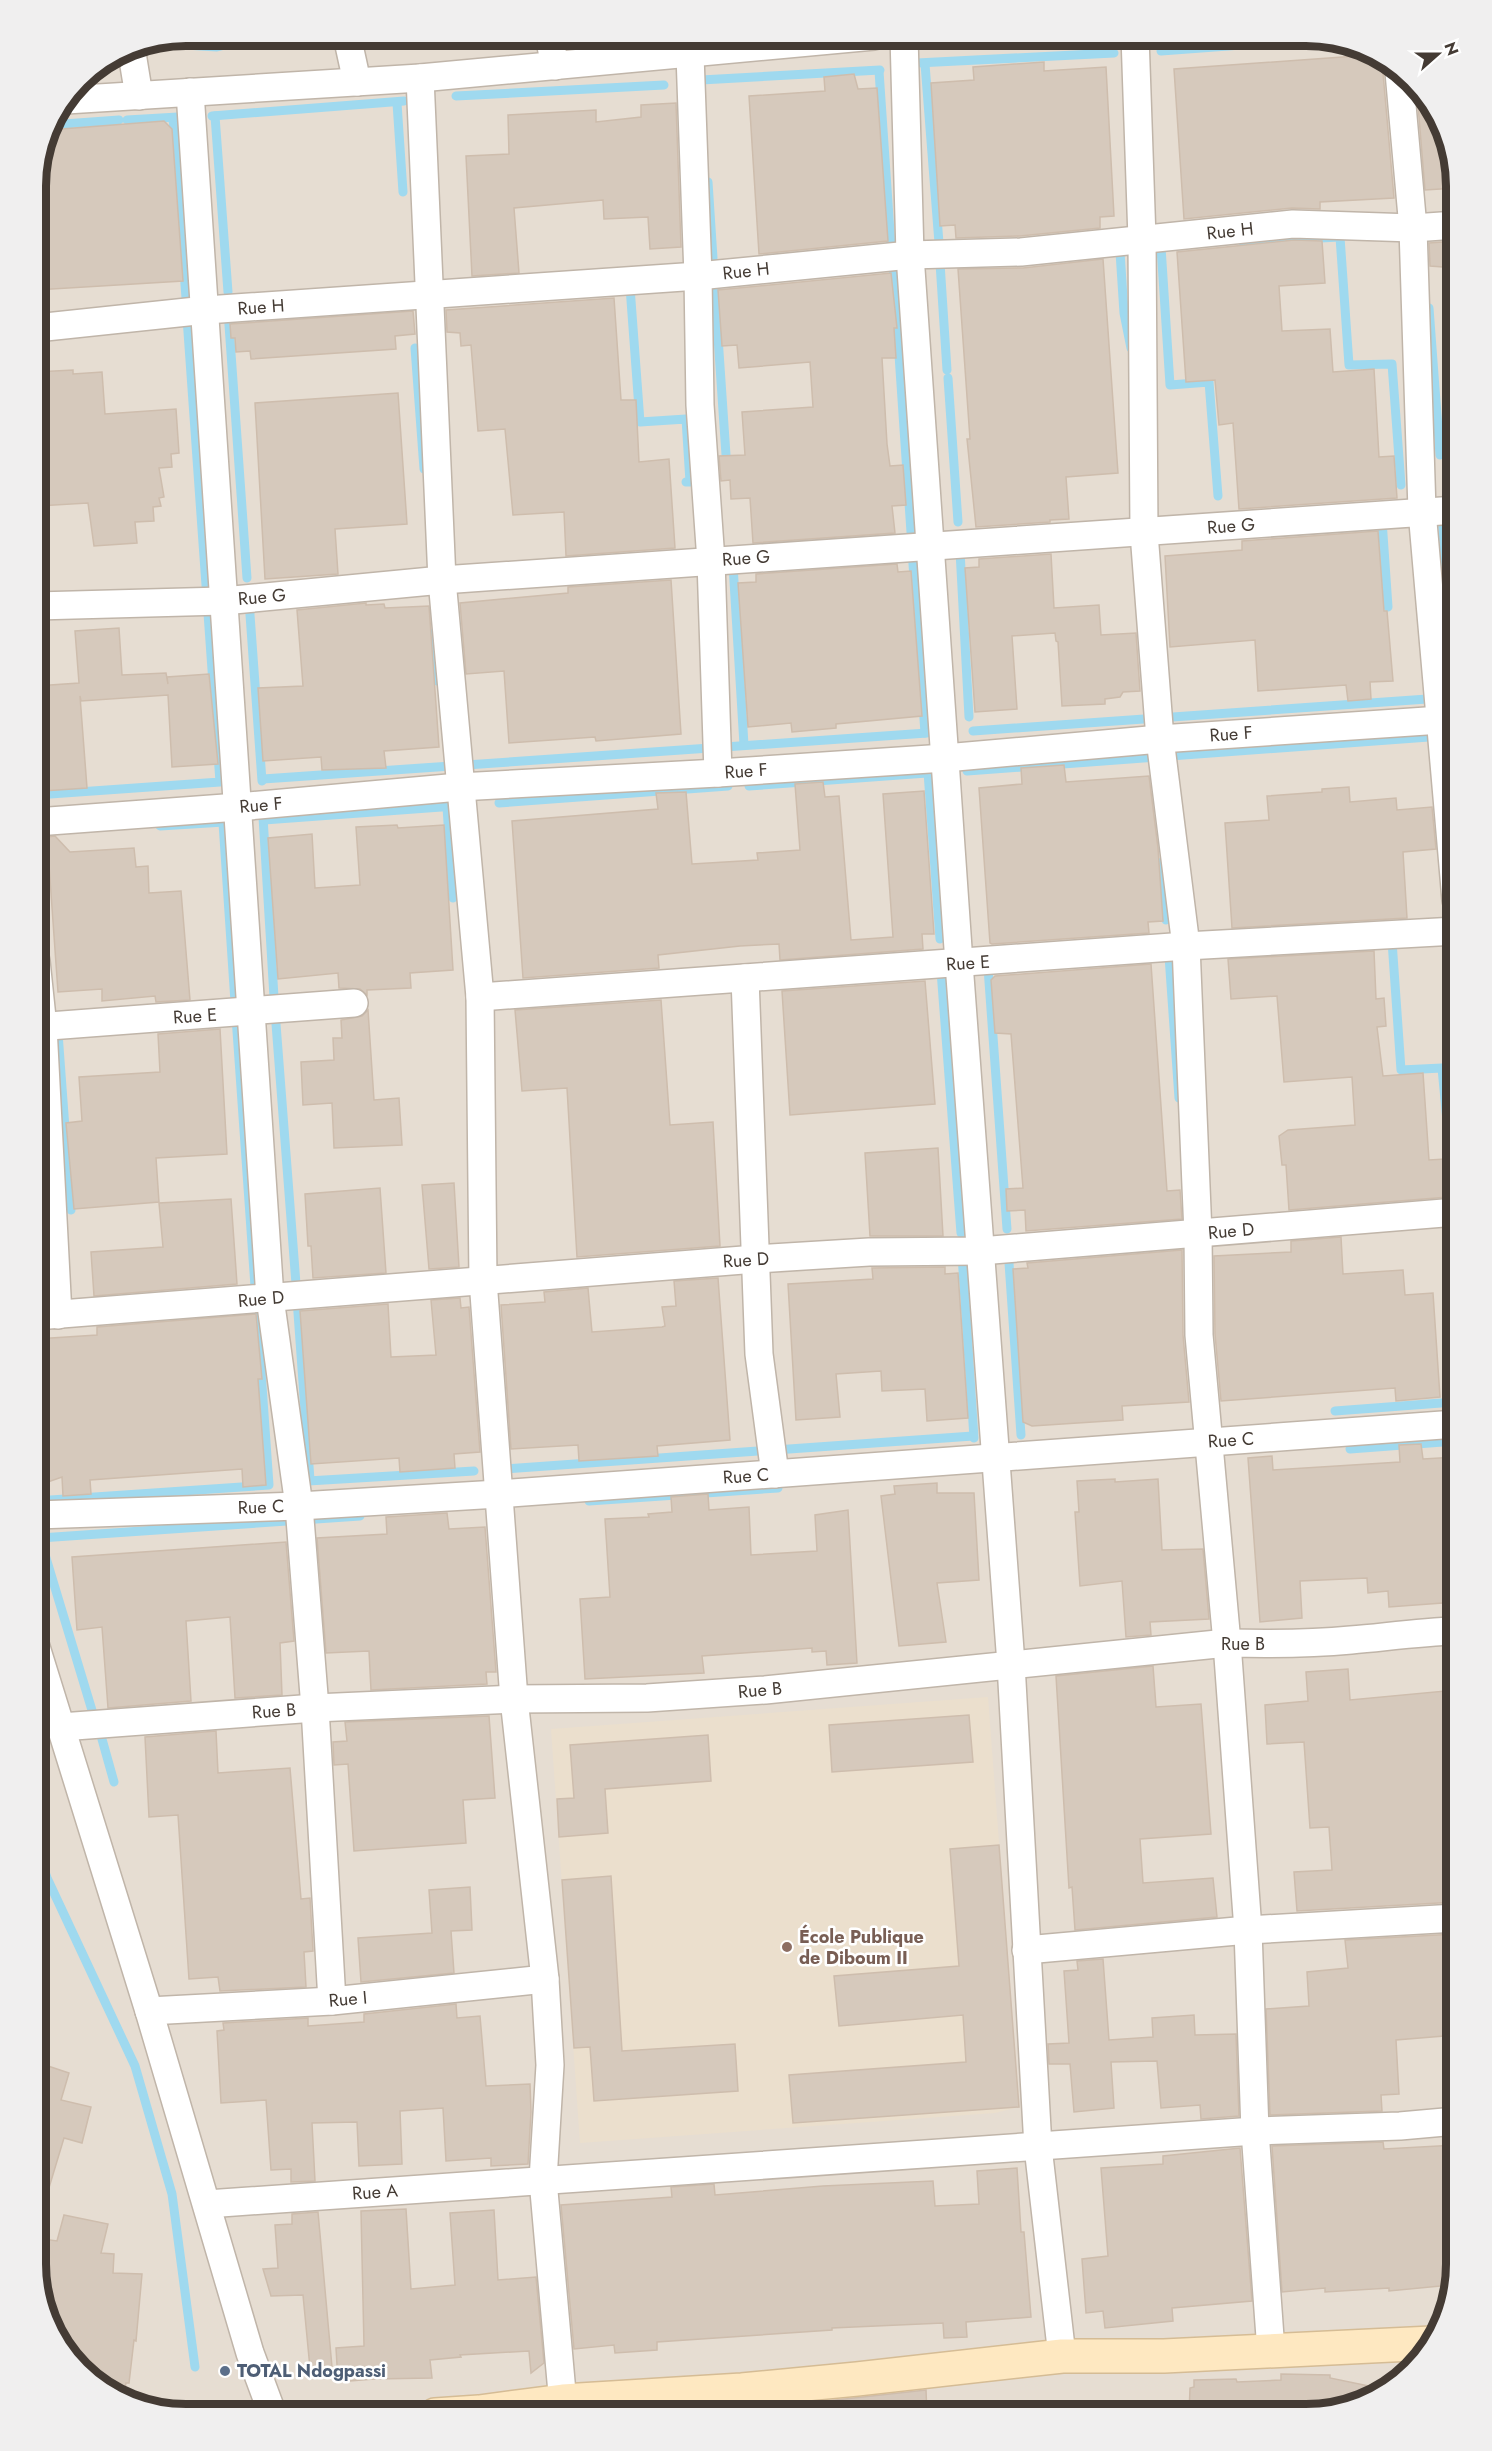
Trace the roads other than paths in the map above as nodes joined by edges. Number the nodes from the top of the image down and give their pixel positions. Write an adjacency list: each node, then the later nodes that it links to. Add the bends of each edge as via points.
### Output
1 (349, 47): 10 (street)
2 (551, 47): 8 (street)
3 (738, 47): 6 (street)
4 (904, 47): 18 (street)
5 (1135, 47): 17 (street)
6 (690, 55): 8 (street); 19 (street)
7 (133, 57): 13 (street)
8 (555, 66): 9 (street)
9 (420, 78): 10 (street); 20 (street)
10 (357, 82): 12 (street)
11 (1400, 83): 16 (street)
12 (190, 92): 13 (street); 21 (street)
13 (139, 96): 14 (street)
14 (77, 99)
15 (1446, 226): 16 (street, Rue H)
16 (1413, 228): 17 (street, Rue H, via 1293,224); 24 (street)
17 (1142, 239): 18 (street, Rue H, via 1021,252); 25 (street)
18 (910, 255): 19 (street, Rue H); 26 (street)
19 (698, 276): 20 (street, Rue H); 27 (street, via 700,405)
20 (428, 295): 21 (street, Rue H); 28 (street)
21 (206, 310): 22 (street, Rue H); 29 (street)
22 (47, 327)
23 (1446, 511): 24 (street, Rue G)
24 (1422, 512): 25 (street, Rue G); 31 (street)
25 (1144, 533): 26 (street, Rue G); 33 (street)
26 (931, 545): 27 (street, Rue G); 34 (street)
27 (711, 561): 28 (street, Rue G); 35 (street)
28 (442, 580): 29 (street, Rue G); 36 (street)
29 (223, 601): 30 (street, Rue G); 37 (street)
30 (47, 606)
31 (1446, 703)
32 (1446, 719): 33 (street, Rue F)
33 (1160, 739): 34 (street, Rue F); 40 (street)
34 (945, 758): 35 (street, Rue F); 41 (street)
35 (718, 773): 36 (street, Rue F)
36 (459, 787): 37 (street, Rue F); 43 (street)
37 (237, 807): 38 (street, Rue F); 45 (street)
38 (47, 821)
39 (1446, 932): 40 (street, Rue E)
40 (1186, 946): 41 (street, Rue E); 48 (street)
41 (959, 963): 42 (street, Rue E); 49 (street)
42 (745, 978): 43 (street, Rue E); 50 (street)
43 (480, 997): 51 (street)
44 (354, 1003): 45 (street, Rue E)
45 (250, 1012): 46 (street, Rue E); 53 (street)
46 (47, 1027)
47 (1446, 1213): 48 (street, Rue D)
48 (1198, 1234): 49 (street, Rue D); 56 (street, via 1199,1335)
49 (980, 1251): 50 (street, Rue D); 57 (street)
50 (756, 1259): 51 (street, Rue D); 58 (street, via 759,1354)
51 (483, 1280): 53 (street, Rue D); 59 (street)
52 (46, 1294): 54 (street)
53 (270, 1299): 54 (street, Rue D); 60 (street)
54 (47, 1316)
55 (1446, 1425): 56 (street, Rue C)
56 (1209, 1442): 57 (street, Rue C); 63 (street)
57 (996, 1457): 58 (street, Rue C); 64 (street)
58 (776, 1474): 59 (street, Rue C)
59 (498, 1494): 60 (street, Rue C); 66 (street)
60 (299, 1506): 61 (street, Rue C); 67 (street)
61 (46, 1515)
62 (1446, 1631): 63 (street, Rue B, via 1287,1644)
63 (1227, 1643): 64 (street, Rue B); 70 (street)
64 (1011, 1664): 66 (street, Rue B, via 765,1690 647,1698); 71 (street)
65 (46, 1680): 68 (street)
66 (514, 1699): 67 (street, Rue B); 72 (street)
67 (315, 1708): 68 (street, Rue B); 73 (street)
68 (61, 1727): 74 (street)
69 (1446, 1919): 70 (street)
70 (1248, 1930): 71 (street); 76 (street)
71 (1026, 1950): 77 (street)
72 (546, 1978): 73 (street, Rue I); 78 (street, via 550,2065)
73 (332, 2001): 74 (street, Rue I)
74 (149, 2011): 79 (street)
75 (1446, 2122): 76 (street, Rue A)
76 (1255, 2131): 77 (street, Rue A); 81 (street)
77 (1038, 2147): 78 (street, Rue A); 82 (street)
78 (543, 2180): 79 (street, Rue A); 84 (street)
79 (207, 2204): 83 (street, via 246,2342)
80 (1421, 2344): 81 (main road)
81 (1271, 2351): 82 (main road)
82 (1062, 2356): 85 (main road)
83 (269, 2404)
84 (563, 2404)
85 (603, 2404)

